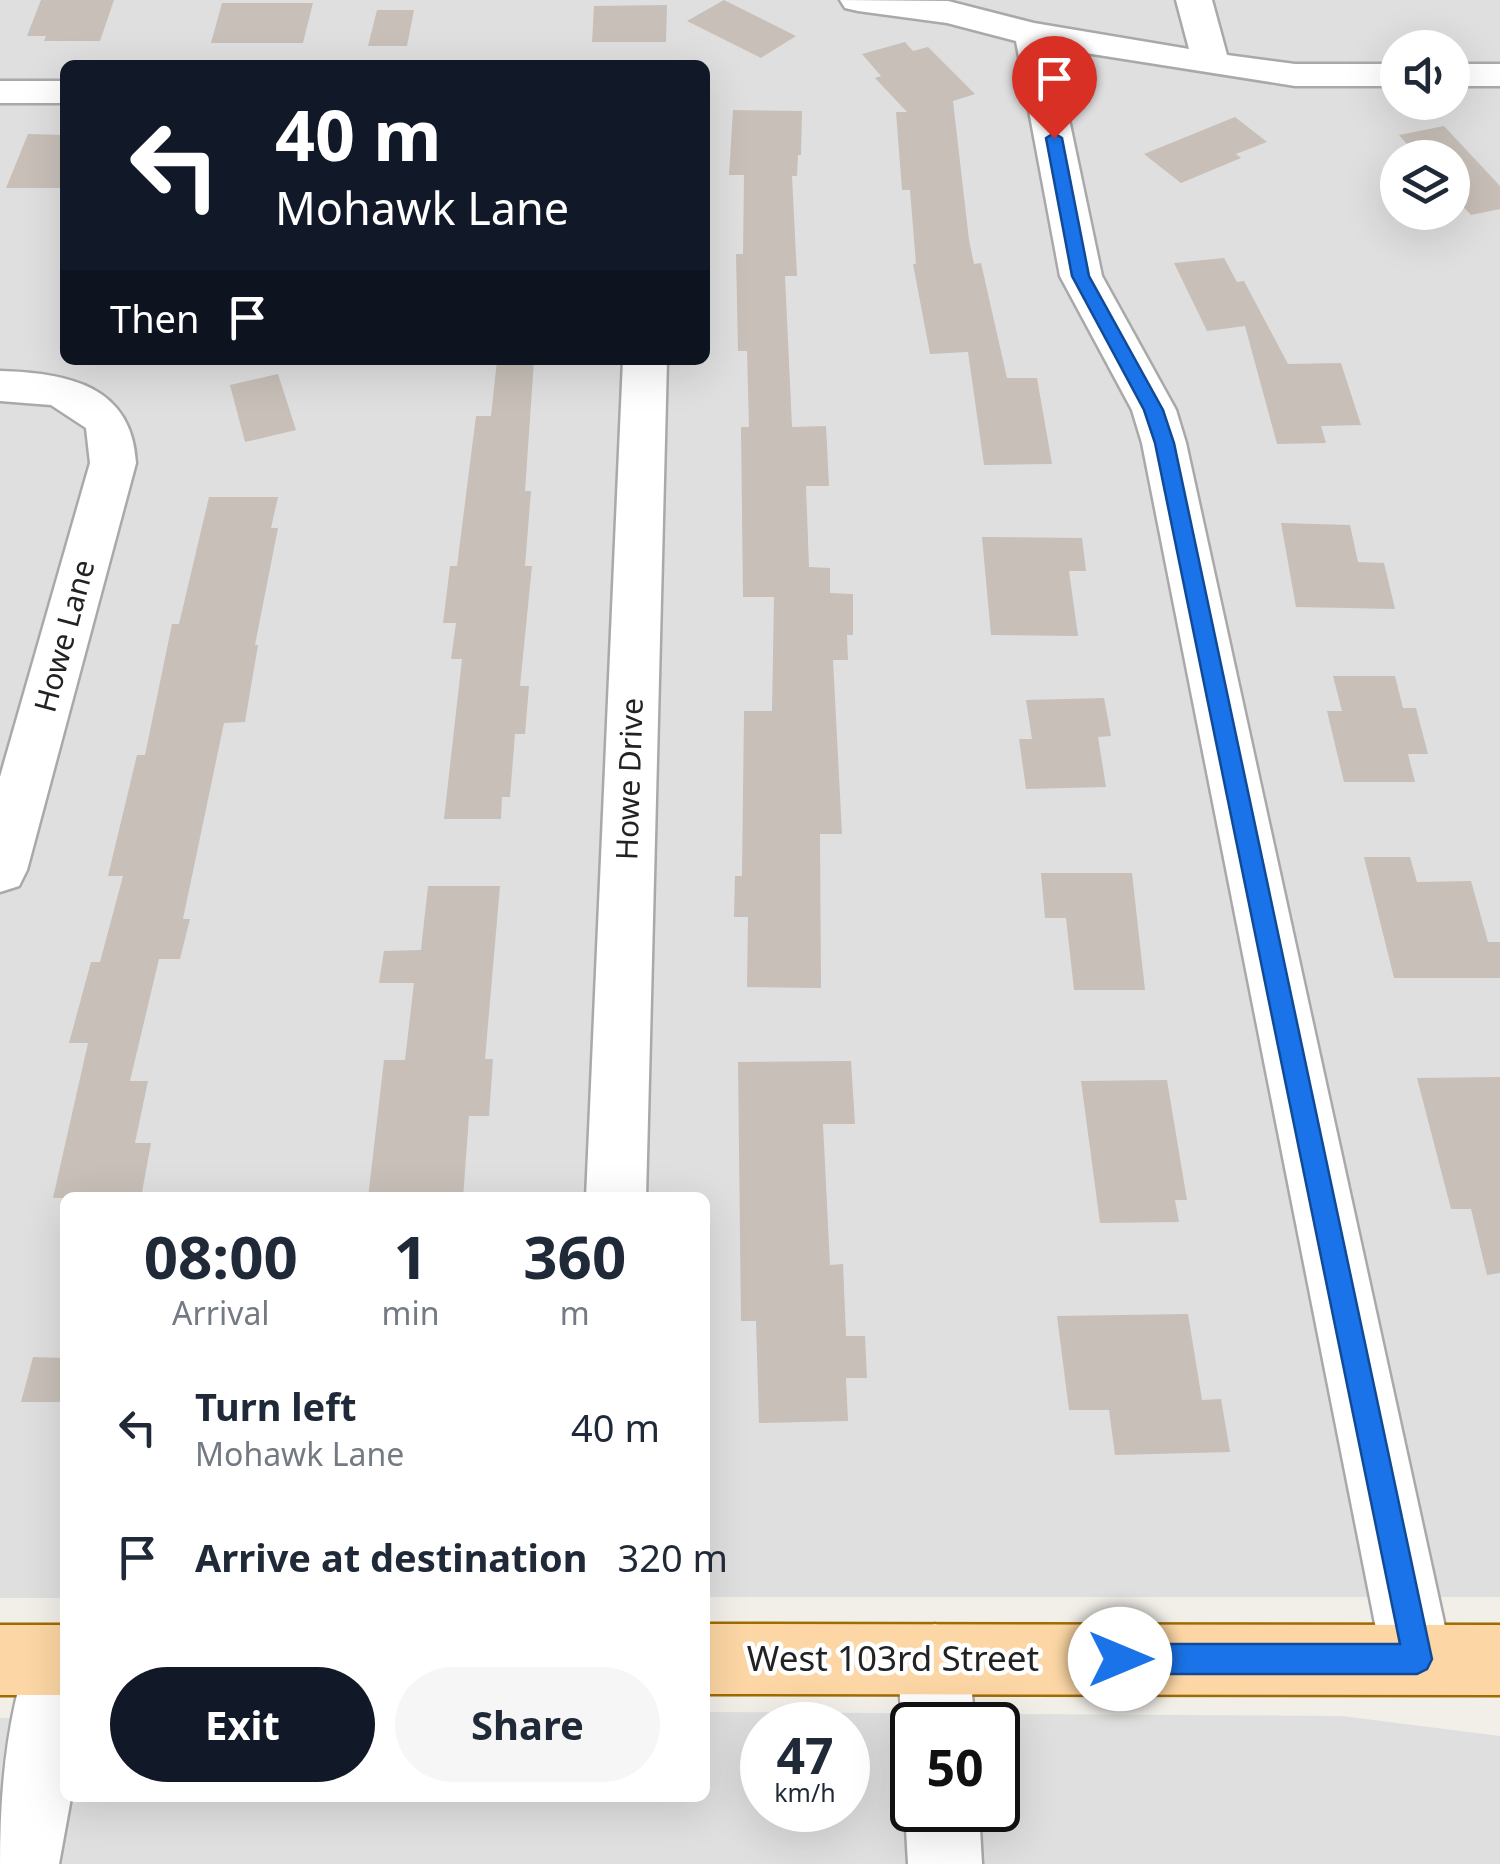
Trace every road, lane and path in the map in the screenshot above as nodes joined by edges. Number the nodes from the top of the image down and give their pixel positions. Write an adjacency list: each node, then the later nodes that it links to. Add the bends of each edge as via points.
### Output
1 (858, 0): 3 (street, via 948,12)
2 (1194, 0): 4 (street)
3 (1034, 34): 4 (street); 14 (street, via 1081,276 1146,395 1164,443)
4 (1212, 64): 5 (street, via 1295,76)
5 (1380, 75)
6 (1470, 75): 7 (street)
7 (1500, 75)
8 (0, 92): 9 (street)
9 (60, 92)
10 (645, 365): 13 (street, Howe Drive)
11 (0, 386): 12 (street, Howe Lane, via 67,394 91,407 111,432 113,463)
12 (0, 870)
13 (616, 1192)
14 (1417, 1659): 17 (main road, West 103rd Street); 18 (main road, West 103rd Street)
15 (42, 1660): 20 (street)
16 (710, 1660): 18 (main road, West 103rd Street)
17 (1500, 1660)
18 (936, 1692)
19 (943, 1832): 21 (street)
20 (22, 1864)
21 (945, 1864)

